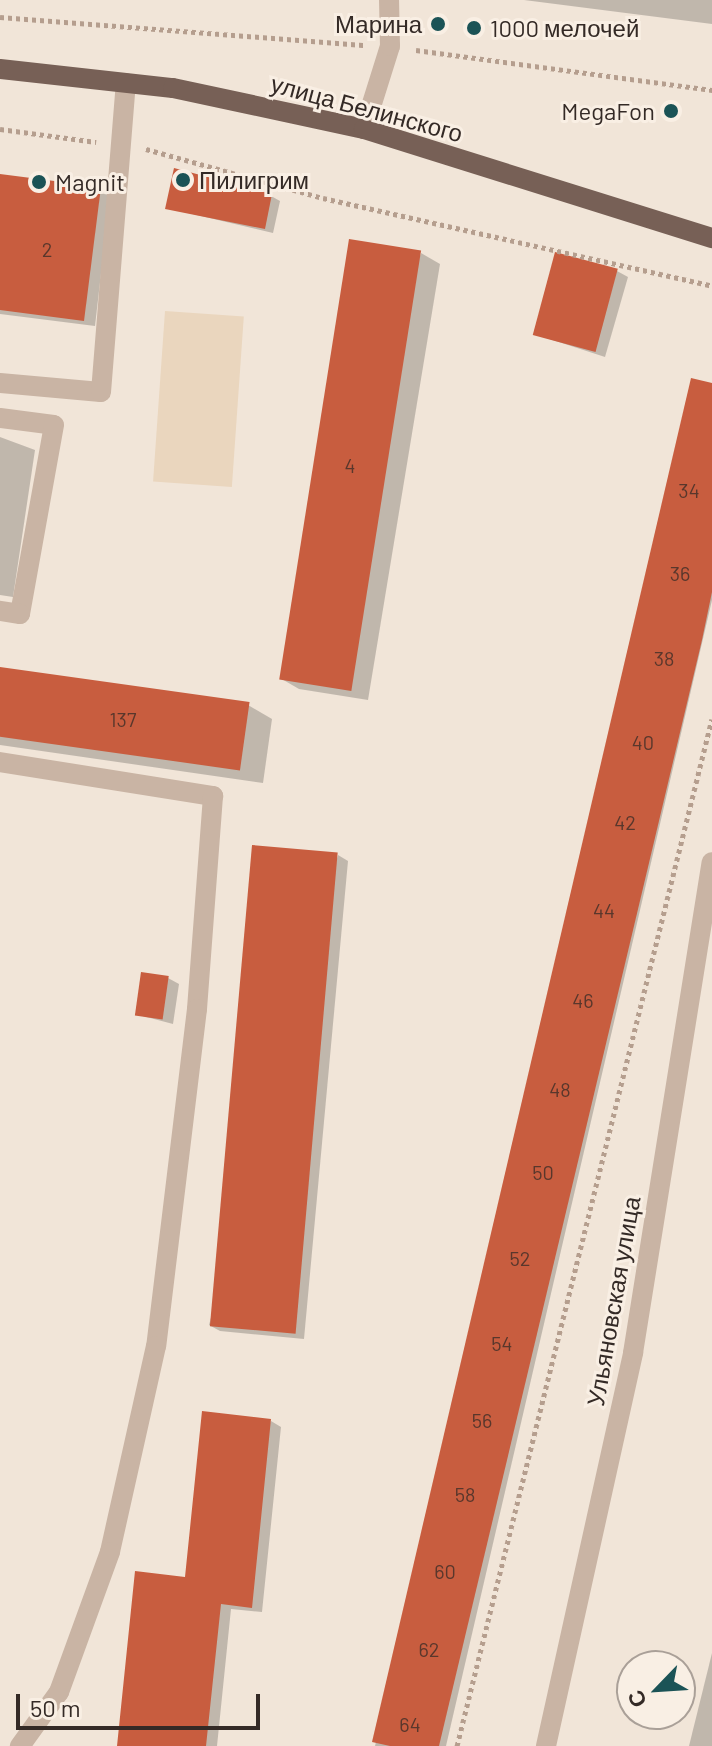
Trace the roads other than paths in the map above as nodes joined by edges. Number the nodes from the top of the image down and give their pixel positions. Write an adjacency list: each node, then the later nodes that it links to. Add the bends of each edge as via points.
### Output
1 (389, 0): 4 (street, via 390,46)
2 (0, 69): 3 (main road, улица Белинского)
3 (126, 83): 4 (main road, улица Белинского); 6 (street, via 101,392)
4 (364, 129): 5 (main road, улица Белинского)
5 (712, 238)
6 (0, 383)
7 (0, 418): 8 (street, via 54,425 20,614)
8 (0, 611)
9 (0, 762): 11 (street, via 213,796 197,1009 156,1346 110,1552 59,1692)
10 (712, 862): 12 (street, Ульяновская улица, via 633,1353)
11 (20, 1746)
12 (546, 1746)

